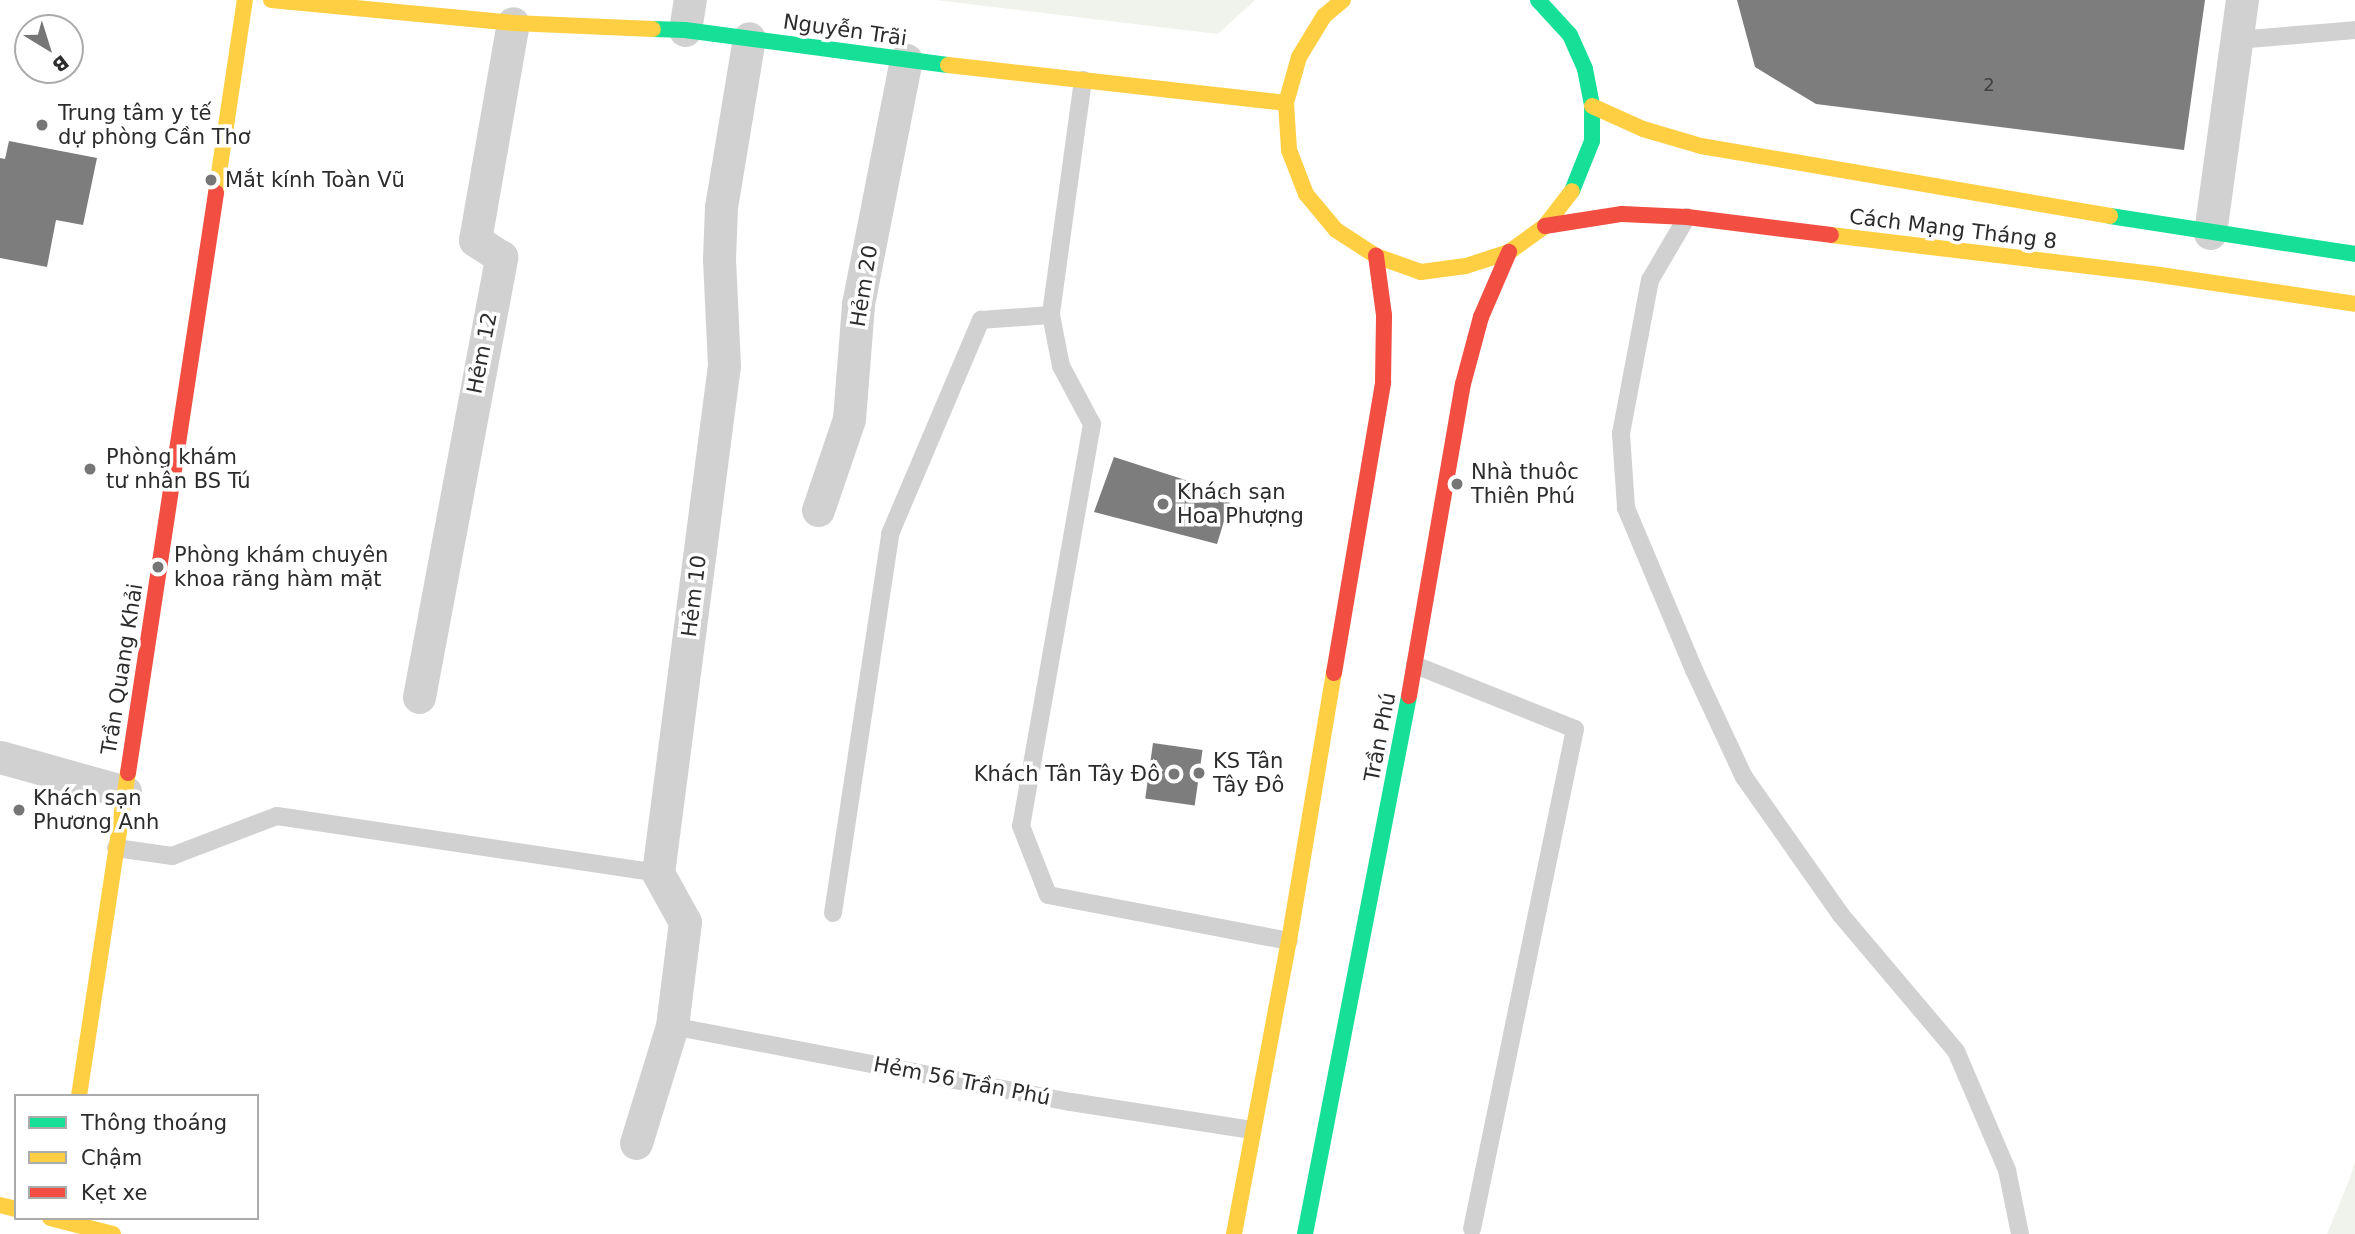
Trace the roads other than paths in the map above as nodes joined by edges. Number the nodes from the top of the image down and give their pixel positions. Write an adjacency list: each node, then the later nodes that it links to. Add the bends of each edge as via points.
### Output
1 (244, 0): 27 (main road, Trần Quang Khải)
2 (271, 0): 7 (main road, Nguyễn Trãi)
3 (1343, 0): 13 (main road, via 1324,16 1298,57)
4 (1538, 0): 14 (main road, via 1570,35 1585,69)
5 (2242, 0): 10 (street)
6 (687, 15): 7 (main road, Nguyễn Trãi); 9 (main road, Nguyễn Trãi)
7 (513, 23): 25 (street, Hẻm 12, via 475,240 501,257)
8 (2355, 30): 10 (lane)
9 (749, 38): 11 (main road, Nguyễn Trãi); 29 (street, Hẻm 10, via 721,207 724,365)
10 (2237, 40): 17 (street)
11 (906, 60): 12 (main road, Nguyễn Trãi); 23 (street, Hẻm 20, via 858,304 849,419)
12 (1083, 80): 13 (main road, Nguyễn Trãi); 22 (lane)
13 (1286, 103): 20 (main road, via 1289,150 1306,194 1336,230)
14 (1592, 106): 16 (main road, via 1592,141 1583,168 1573,190); 17 (main road, Cách Mạng Tháng 8, via 1643,129 1701,146)
15 (1687, 217): 16 (main road, Cách Mạng Tháng 8, via 1622,214); 21 (main road, Cách Mạng Tháng 8, via 2152,274); 41 (lane, via 1650,280 1621,434 1626,508 1744,777 1841,915 1956,1051 2007,1170)
16 (1545, 226): 18 (main road)
17 (2210, 233): 19 (main road, Cách Mạng Tháng 8)
18 (1509, 253): 20 (main road, via 1466,266 1421,272); 24 (main road, Trần Phú, via 1481,317 1462,384)
19 (2355, 254)
20 (1376, 256): 31 (main road, via 1384,315 1383,382)
21 (2355, 304)
22 (1051, 314): 30 (lane, via 981,320 890,534); 31 (lane, via 1061,366 1092,424 1021,826 1048,895)
23 (818, 510)
24 (1415, 665): 37 (lane, via 1575,729); 40 (main road, Trần Phú)
25 (419, 697)
26 (0, 757): 27 (street)
27 (125, 792): 28 (main road, Trần Quang Khải)
28 (116, 848): 29 (lane, via 172,856 277,816); 33 (main road, Trần Quang Khải)
29 (659, 873): 32 (street, via 685,922)
30 (833, 913)
31 (1289, 941): 34 (main road)
32 (672, 1026): 34 (lane, Hẻm 56 Trần Phú, via 1071,1102); 35 (street)
33 (79, 1094)
34 (1252, 1130): 39 (main road)
35 (636, 1143)
36 (57, 1223): 38 (main road)
37 (1472, 1229)
38 (113, 1234)
39 (1234, 1234)
40 (1305, 1234)
41 (2021, 1234)

